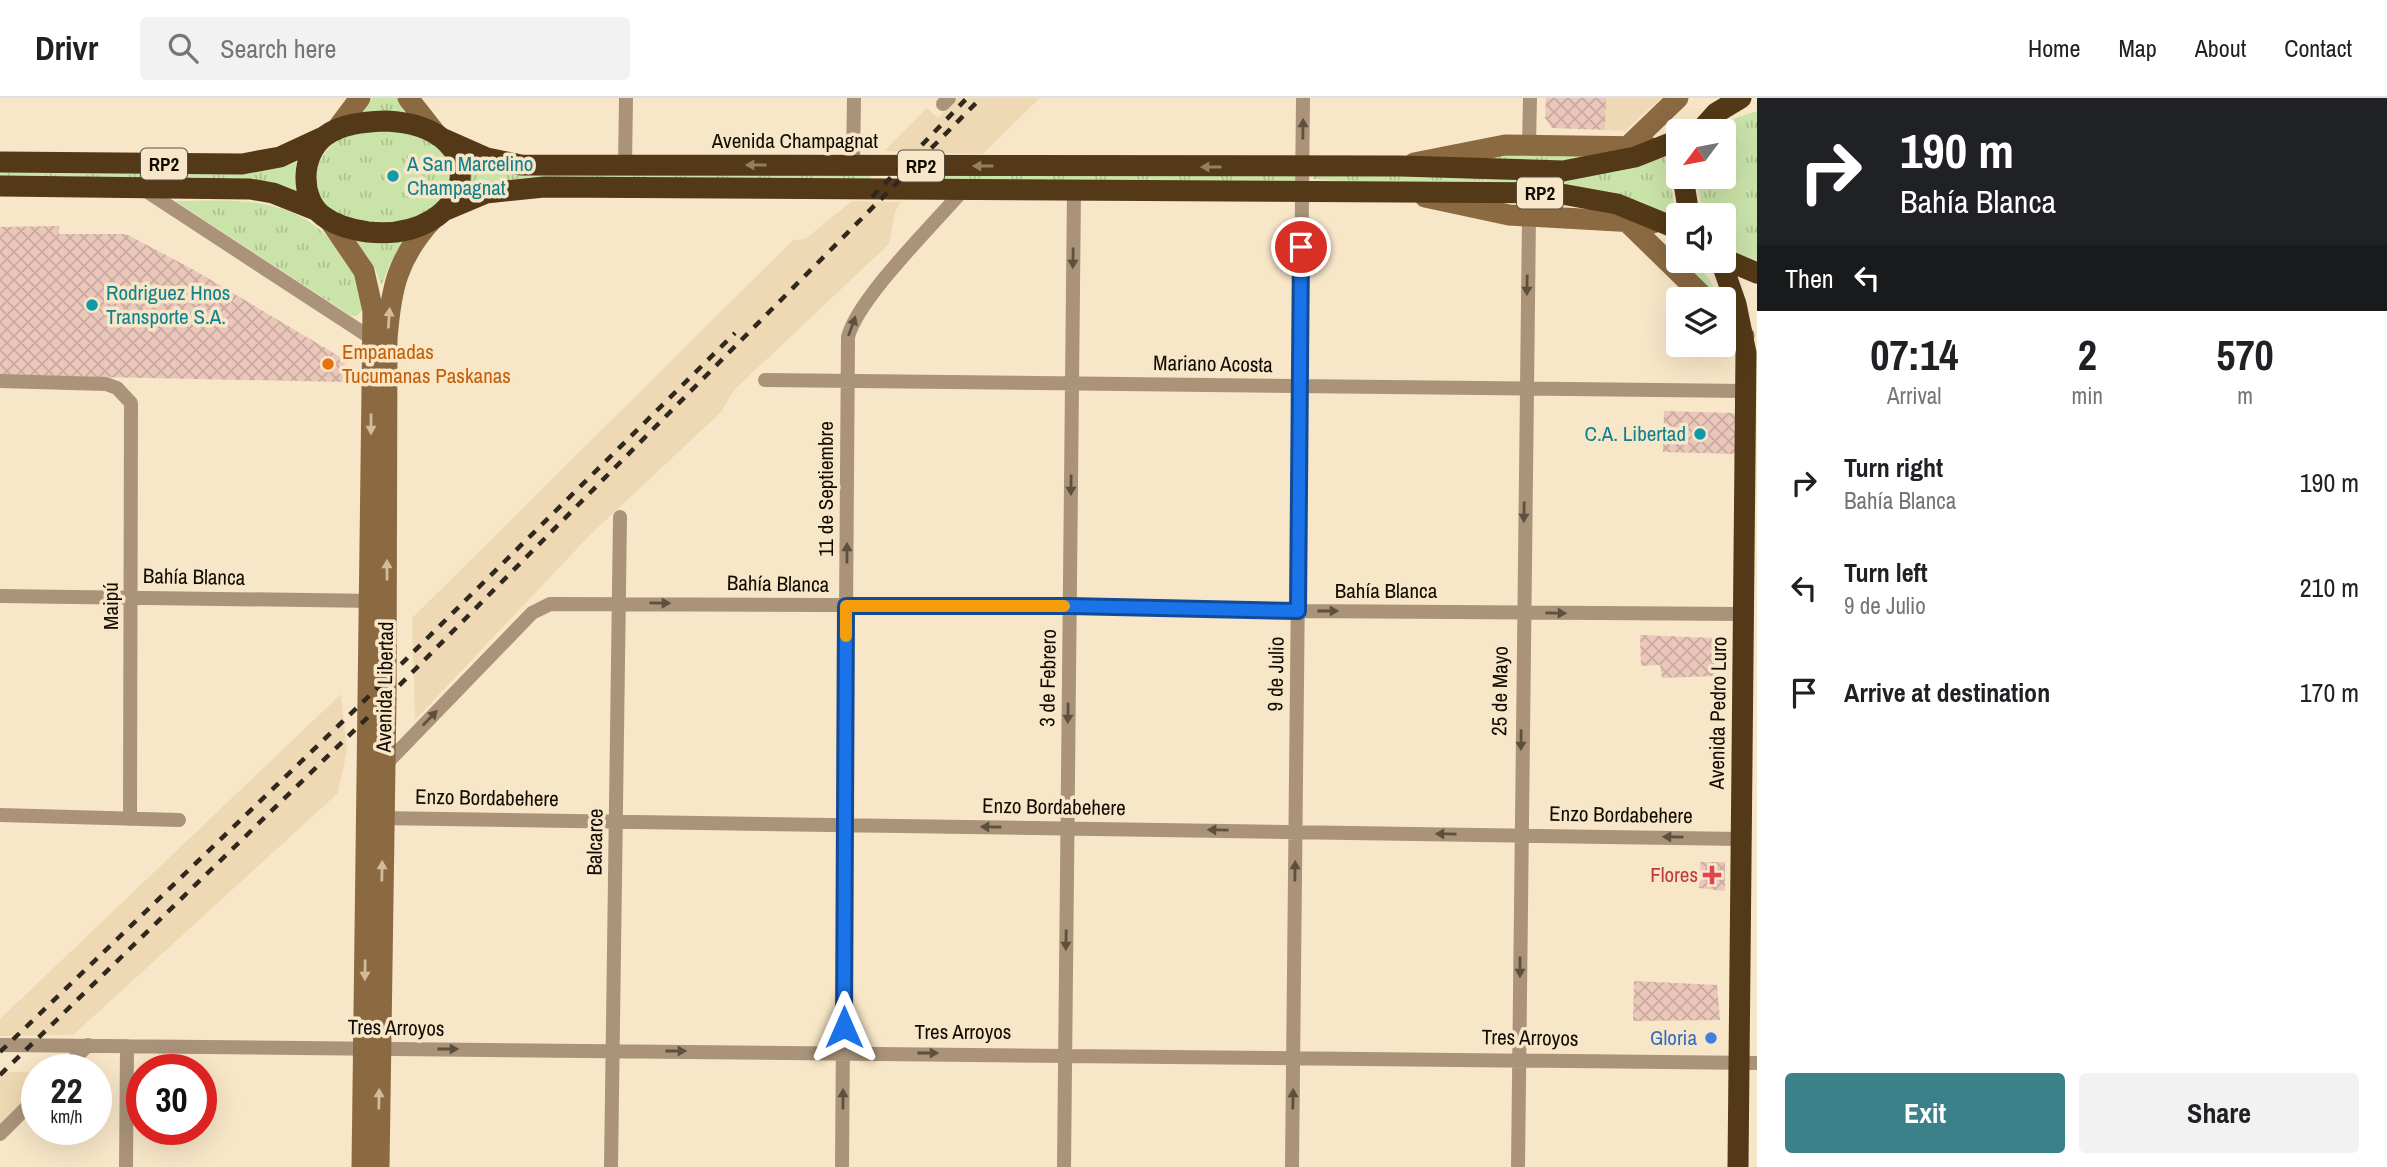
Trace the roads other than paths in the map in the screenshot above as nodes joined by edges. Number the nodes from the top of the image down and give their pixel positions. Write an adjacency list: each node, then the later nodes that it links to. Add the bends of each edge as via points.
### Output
1 (360, 98): 10 (main road)
2 (408, 98): 11 (main road)
3 (626, 98): 17 (street)
4 (854, 98): 18 (street)
5 (1303, 98): 21 (street, 9 de Julio, one-way to 5)
6 (1530, 98): 13 (street)
7 (1678, 98): 15 (main road)
8 (1741, 98): 9 (highway)
9 (1710, 119)
10 (330, 134): 11 (highway, RP2, via 363,122 398,121); 16 (highway, RP2, via 280,157 242,164); 30 (highway, via 310,156 306,173 308,192)
11 (441, 137): 17 (highway, Avenida Champagnat / RP2, via 487,158 521,164); 29 (highway, via 461,169 460,187)
12 (1666, 144): 15 (main road, Avenida Champagnat)
13 (1529, 145): 15 (main road, Avenida Champagnat); 19 (main road, Avenida Champagnat, via 1480,148)
14 (1666, 145): 20 (highway, Avenida Champagnat / RP2)
15 (1625, 149): 20 (highway)
16 (0, 162)
17 (625, 165): 18 (highway, Avenida Champagnat / RP2, one-way to 17)
18 (853, 166): 21 (highway, Avenida Champagnat / RP2, one-way to 18)
19 (1401, 166): 20 (highway, Avenida Champagnat / RP2, via 1563,171); 21 (highway, Avenida Champagnat / RP2)
20 (1600, 166)
21 (1302, 167): 26 (street, 9 de Julio)
22 (0, 186): 23 (highway, RP2)
23 (139, 186): 30 (highway, RP2, via 261,191); 41 (street)
24 (964, 189): 25 (highway, RP2); 29 (highway, RP2, via 533,187 486,193); 43 (street, 11 de Septiembre, one-way to 24, via 848,337 857,314)
25 (1074, 190): 26 (highway, RP2); 45 (street, 3 de Febrero, one-way to 45)
26 (1302, 191): 27 (highway, RP2); 46 (street, 9 de Julio)
27 (1403, 192): 28 (highway, RP2, via 1556,193); 31 (main road)
28 (1599, 199): 32 (highway); 33 (highway, RP2)
29 (440, 214): 30 (highway, RP2, via 401,230 377,232 349,228); 52 (main road, Avenida Libertad, one-way to 29, via 390,300 404,257)
30 (324, 216): 41 (main road, Avenida Libertad, via 352,249 368,284)
31 (1529, 216): 32 (main road); 47 (street, 25 de Mayo, one-way to 47)
32 (1624, 219): 34 (main road); 38 (main road)
33 (1666, 219)
34 (1666, 222)
35 (1736, 266): 37 (highway)
36 (1729, 273): 40 (highway, Avenida Pedro Luro, via 1744,297)
37 (1757, 273)
38 (1694, 287)
39 (1736, 324): 40 (main road)
40 (1751, 335): 48 (highway, Avenida Pedro Luro)
41 (371, 338): 52 (main road, Avenida Libertad, one-way to 52)
42 (765, 380): 43 (street, Mariano Acosta)
43 (848, 381): 45 (street, Mariano Acosta); 54 (street, 11 de Septiembre, one-way to 43)
44 (0, 382): 51 (street, Maipú, via 90,382 125,394 133,417)
45 (1072, 384): 46 (street, Mariano Acosta); 55 (street, 3 de Febrero, one-way to 55)
46 (1300, 386): 47 (street, Mariano Acosta); 56 (street, 9 de Julio)
47 (1525, 388): 48 (street, Mariano Acosta); 57 (street, 25 de Mayo, one-way to 57)
48 (1746, 391): 58 (highway, Avenida Pedro Luro)
49 (620, 517): 53 (street, Balcarce)
50 (0, 596): 51 (street, Bahía Blanca)
51 (133, 597): 52 (street, Bahía Blanca); 62 (street, Maipú)
52 (379, 601): 59 (main road, Avenida Libertad); 61 (main road, Avenida Libertad)
53 (619, 603): 54 (street, Bahía Blanca, one-way to 54); 59 (street, Bahía Blanca, one-way to 53, via 537,609 550,604); 64 (street, Balcarce)
54 (846, 606): 55 (street, Bahía Blanca); 65 (street, 11 de Septiembre)
55 (1069, 606): 56 (street, Bahía Blanca); 66 (street, 3 de Febrero, one-way to 66)
56 (1298, 611): 57 (street, Bahía Blanca, one-way to 57); 67 (street, 9 de Julio)
57 (1522, 612): 58 (street, Bahía Blanca, one-way to 58); 68 (street, 25 de Mayo, one-way to 68)
58 (1744, 614): 69 (highway, Avenida Pedro Luro)
59 (383, 767): 61 (main road, Avenida Libertad)
60 (0, 815): 62 (street)
61 (374, 818): 64 (street, Enzo Bordabehere); 73 (main road, Avenida Libertad)
62 (131, 819): 63 (street)
63 (179, 820)
64 (616, 821): 65 (street, Enzo Bordabehere); 74 (street, Balcarce)
65 (845, 824): 66 (street, Enzo Bordabehere, one-way to 65); 75 (street, 11 de Septiembre)
66 (1067, 828): 67 (street, Enzo Bordabehere, one-way to 66); 77 (street, 3 de Febrero, one-way to 77)
67 (1296, 831): 68 (street, Enzo Bordabehere, one-way to 67); 78 (street, 9 de Julio, one-way to 67)
68 (1520, 835): 69 (street, Enzo Bordabehere, one-way to 68); 79 (street, 25 de Mayo, one-way to 79)
69 (1741, 839): 80 (highway, Avenida Pedro Luro)
70 (0, 1045): 71 (street, Tres Arroyos)
71 (88, 1045): 72 (street, Tres Arroyos); 76 (street)
72 (127, 1046): 73 (street, Tres Arroyos); 83 (street)
73 (372, 1049): 74 (street, Tres Arroyos, one-way to 74); 84 (main road, Avenida Libertad); 85 (main road, Avenida Libertad, one-way to 73)
74 (613, 1050): 75 (street, Tres Arroyos, one-way to 75); 86 (street, Balcarce)
75 (843, 1052): 77 (street, Tres Arroyos, one-way to 77); 87 (street, 11 de Septiembre, one-way to 75)
76 (79, 1054)
77 (1065, 1054): 78 (street, Tres Arroyos); 88 (street, 3 de Febrero)
78 (1294, 1056): 79 (street, Tres Arroyos); 89 (street, 9 de Julio, one-way to 78)
79 (1521, 1059): 80 (street, Tres Arroyos); 90 (street, 25 de Mayo)
80 (1748, 1062): 91 (highway, Avenida Pedro Luro)
81 (21, 1113): 82 (street)
82 (0, 1135)
83 (126, 1167)
84 (362, 1167)
85 (379, 1167)
86 (611, 1167)
87 (842, 1167)
88 (1064, 1167)
89 (1292, 1167)
90 (1518, 1167)
91 (1738, 1167)

